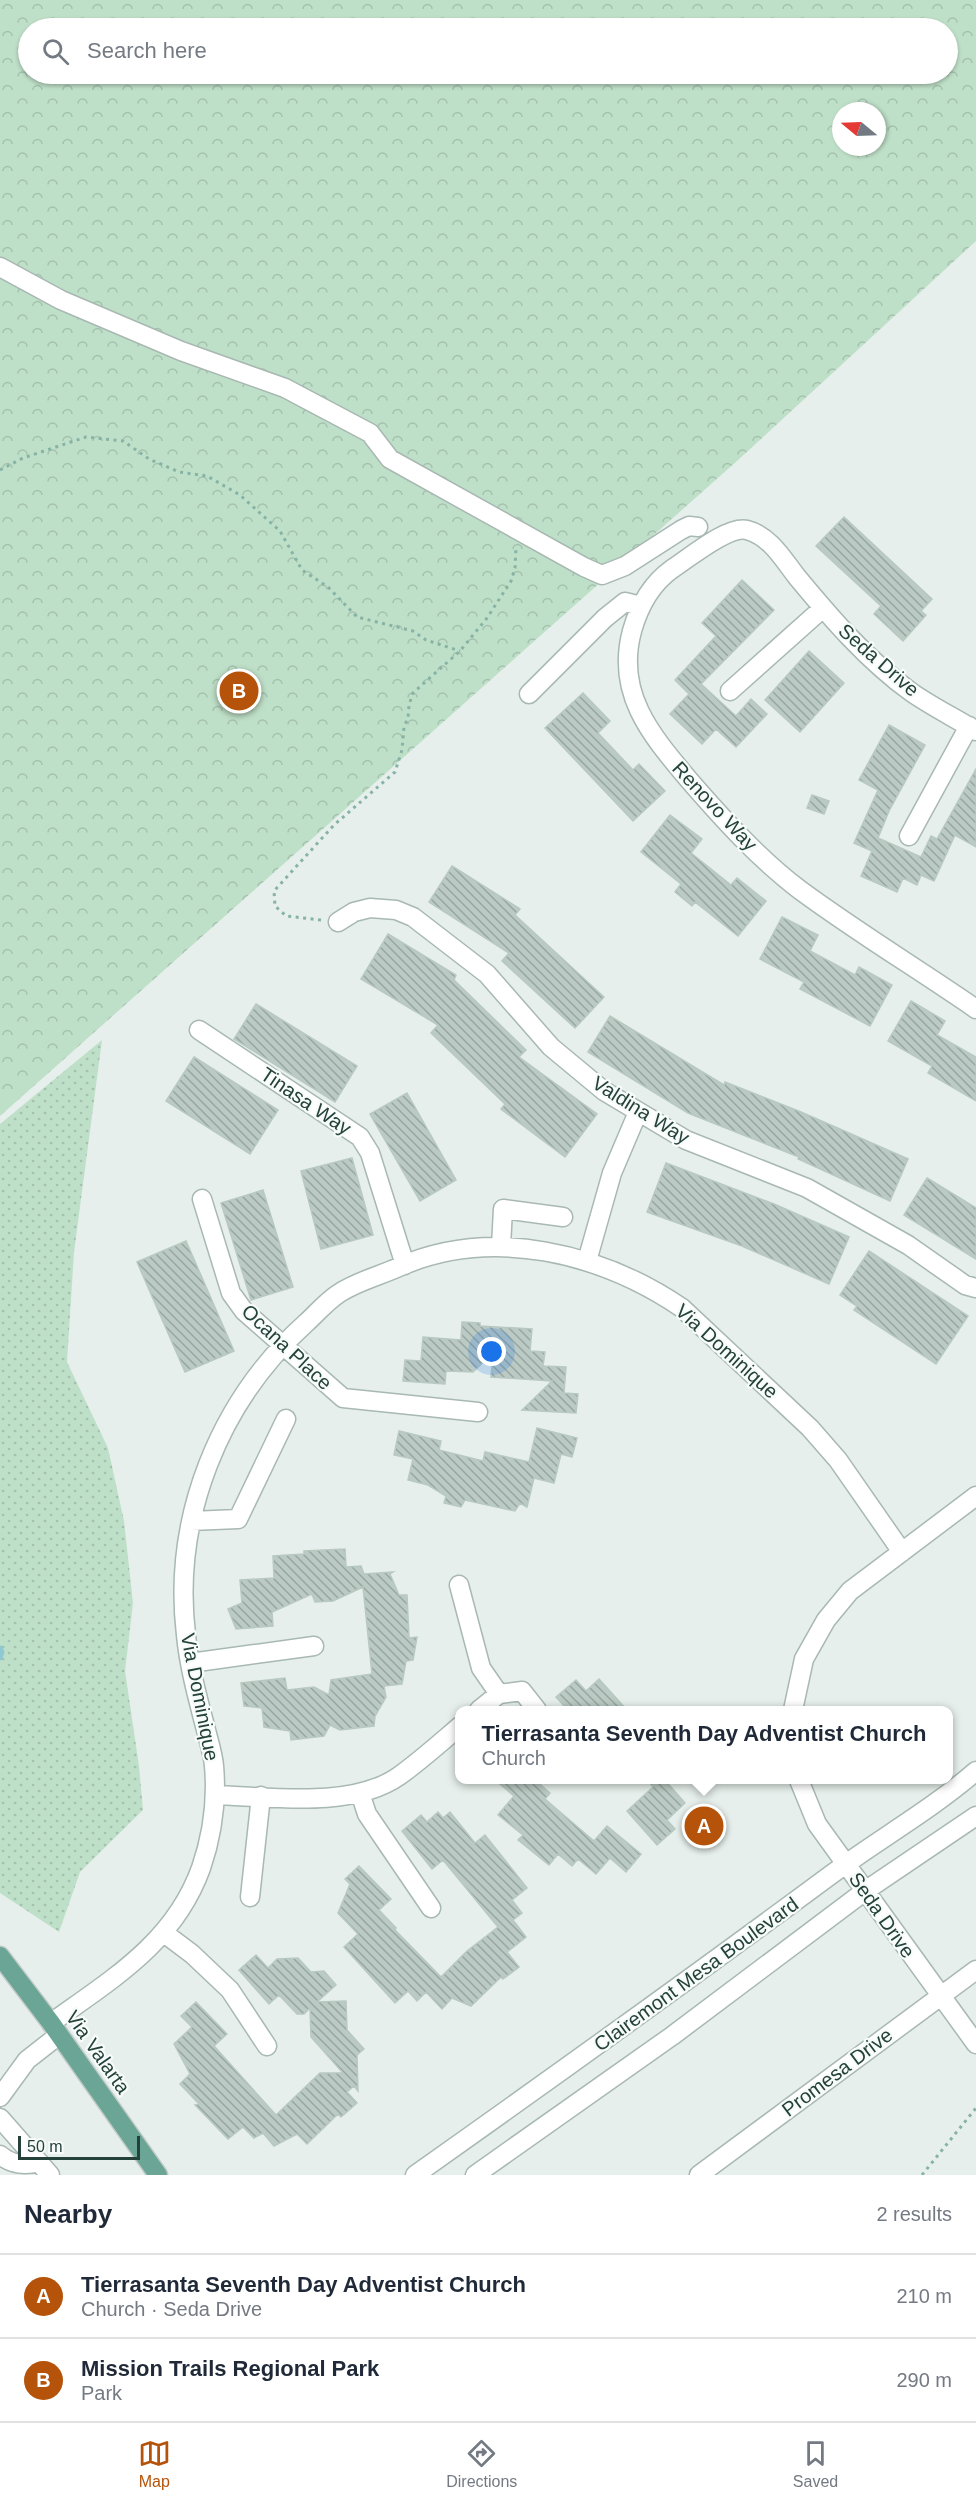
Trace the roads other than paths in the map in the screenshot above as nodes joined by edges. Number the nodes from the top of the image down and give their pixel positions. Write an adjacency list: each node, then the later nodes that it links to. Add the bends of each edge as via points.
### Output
1 (0, 267): 2 (street, via 61,300 181,351 285,388 370,433 390,459 602,575 625,566 681,530)
2 (698, 527)
3 (716, 540): 4 (street, Renovo Way, via 660,578); 5 (street, Seda Drive, via 739,529 766,538)
4 (641, 606): 7 (street, via 625,602 604,618); 11 (street, Renovo Way, via 631,638 629,671 636,703 659,744 723,820 799,888)
5 (823, 608): 6 (street, Seda Drive); 8 (street, Seda Drive, via 858,646 911,692)
6 (730, 691)
7 (529, 694)
8 (972, 728): 9 (street, Seda Drive)
9 (909, 837)
10 (338, 922): 13 (street, Valdina Way, via 370,908 396,910 413,917 487,974 551,1047 604,1091)
11 (976, 1009)
12 (199, 1030): 18 (street, Tinasa Way, via 360,1137 370,1153)
13 (638, 1112): 17 (street, via 612,1173); 19 (street, Valdina Way, via 686,1140 807,1188 908,1245 965,1285)
14 (202, 1198): 20 (street, Ocana Place, via 231,1293 244,1311)
15 (563, 1217): 16 (street, via 503,1209)
16 (501, 1246): 17 (street, Via Dominique); 18 (street, Via Dominique, via 448,1252)
17 (587, 1261): 25 (street, Via Dominique, via 661,1294 682,1308 810,1428 838,1460)
18 (405, 1264): 20 (street, Via Dominique, via 339,1293)
19 (976, 1288)
20 (282, 1344): 21 (street, Ocana Place, via 343,1398); 24 (street, Via Dominique, via 231,1414 207,1466)
21 (478, 1412)
22 (286, 1419): 24 (street, via 238,1519)
23 (976, 1496): 25 (street)
24 (191, 1521): 28 (street, Via Dominique, via 184,1596)
25 (902, 1552): 32 (street, via 850,1592 826,1620 804,1659)
26 (459, 1585): 29 (street, via 481,1668)
27 (314, 1646): 28 (street)
28 (190, 1663): 37 (street, Via Dominique, via 214,1764)
29 (499, 1694): 30 (street); 31 (street, via 522,1691)
30 (484, 1706)
31 (534, 1706)
32 (794, 1706)
33 (455, 1729): 36 (street, via 397,1777)
34 (976, 1771): 40 (street, Clairemont Mesa Boulevard)
35 (802, 1784): 40 (street, Seda Drive, via 817,1824)
36 (360, 1793): 38 (street, via 334,1798); 43 (street, via 367,1814)
37 (215, 1795): 38 (street); 44 (street, Via Dominique, via 201,1868 188,1898)
38 (261, 1796): 42 (street)
39 (976, 1816): 41 (street, Clairemont Mesa Boulevard)
40 (846, 1864): 41 (street, Seda Drive); 56 (street, Clairemont Mesa Boulevard)
41 (865, 1891): 47 (street, Seda Drive); 57 (street, Clairemont Mesa Boulevard, via 672,2036)
42 (250, 1898)
43 (431, 1908)
44 (164, 1933): 48 (street, Via Dominique, via 142,1957); 50 (street, via 230,1990)
45 (0, 1956): 48 (main road, Via Valarta)
46 (976, 1970): 47 (street, Promesa Drive)
47 (940, 1995): 49 (street, Seda Drive); 58 (street, Promesa Drive)
48 (55, 2029): 51 (street, Via Dominique); 55 (main road, Via Valarta)
49 (976, 2044)
50 (267, 2046)
51 (0, 2097)
52 (0, 2118): 54 (street)
53 (0, 2155): 54 (street, via 16,2164)
54 (45, 2169)
55 (158, 2175)
56 (415, 2175)
57 (475, 2175)
58 (699, 2175)

